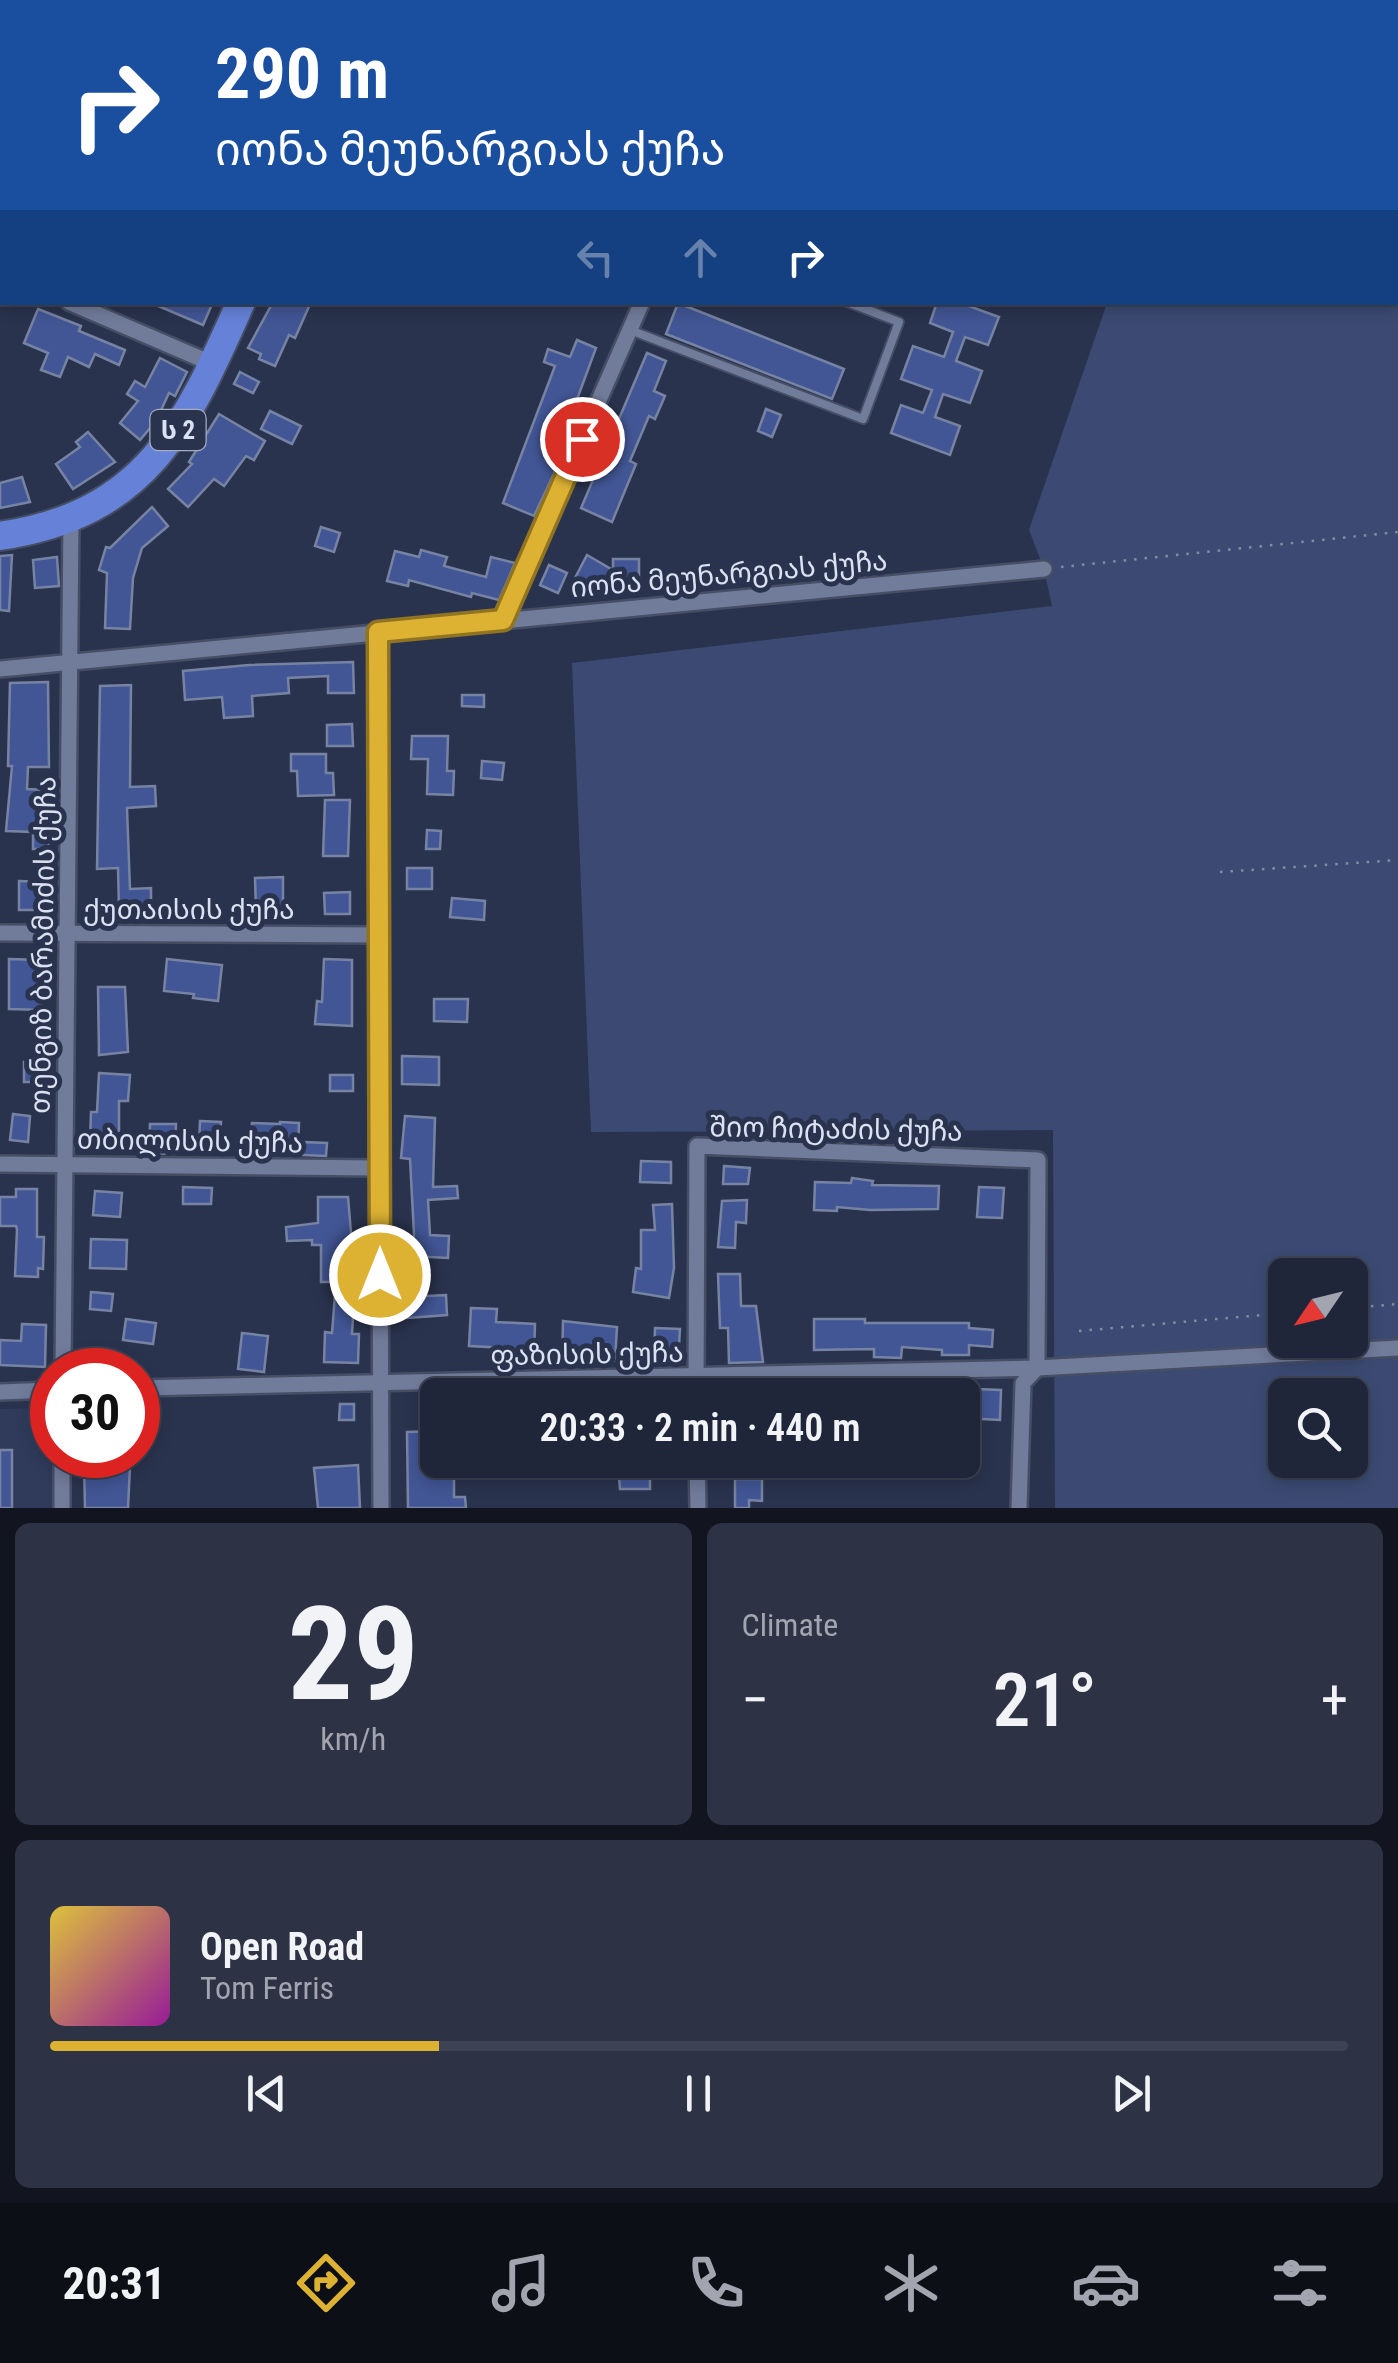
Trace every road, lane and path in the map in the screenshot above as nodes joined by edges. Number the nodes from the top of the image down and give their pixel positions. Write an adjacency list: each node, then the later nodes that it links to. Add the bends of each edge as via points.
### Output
1 (76, 305): 6 (street)
2 (240, 305): 6 (highway, ს 2)
3 (641, 305): 5 (street)
4 (855, 305): 5 (lane, via 900,322 863,419)
5 (630, 330): 11 (street)
6 (214, 364): 7 (highway, ს 2, via 156,459 130,484)
7 (71, 520): 9 (highway, ს 2); 13 (street, თენგიზ ბარამიძის ქუჩა)
8 (1398, 532): 10 (path)
9 (0, 536)
10 (1044, 569): 11 (street, იონა მეუნარგიას ქუჩა)
11 (503, 620): 12 (street, იონა მეუნარგიას ქუჩა)
12 (378, 632): 13 (street, იონა მეუნარგიას ქუჩა); 19 (street)
13 (71, 663): 14 (street, იონა მეუნარგიას ქუჩა); 18 (street, თენგიზ ბარამიძის ქუჩა)
14 (0, 669)
15 (1398, 860): 16 (path)
16 (1220, 872)
17 (0, 933): 18 (street, ქუთაისის ქუჩა)
18 (68, 933): 19 (street, ქუთაისის ქუჩა); 21 (street, თენგიზ ბარამიძის ქუჩა)
19 (377, 935): 22 (street)
20 (0, 1164): 21 (street, თბილისის ქუჩა)
21 (66, 1164): 22 (street, თბილისის ქუჩა); 27 (street, თენგიზ ბარამიძის ქუჩა)
22 (379, 1168): 31 (street)
23 (1398, 1304): 24 (path)
24 (1368, 1306)
25 (1268, 1314): 26 (path)
26 (1079, 1331)
27 (63, 1348)
28 (1398, 1348): 29 (street, ფაზისის ქუჩა)
29 (1037, 1368): 30 (street, ფაზისის ქუჩა); 30 (street, შიო ჩიტაძის ქუჩა, via 1038,1160 697,1146); 40 (street, via 1023,1384)
30 (696, 1377): 31 (street, ფაზისის ქუჩა)
31 (380, 1382): 32 (street, ფაზისის ქუჩა); 38 (street)
32 (160, 1387)
33 (30, 1391): 34 (street)
34 (0, 1392)
35 (62, 1478): 37 (street)
36 (697, 1478): 39 (street)
37 (62, 1508)
38 (381, 1508)
39 (698, 1508)
40 (1019, 1508)

